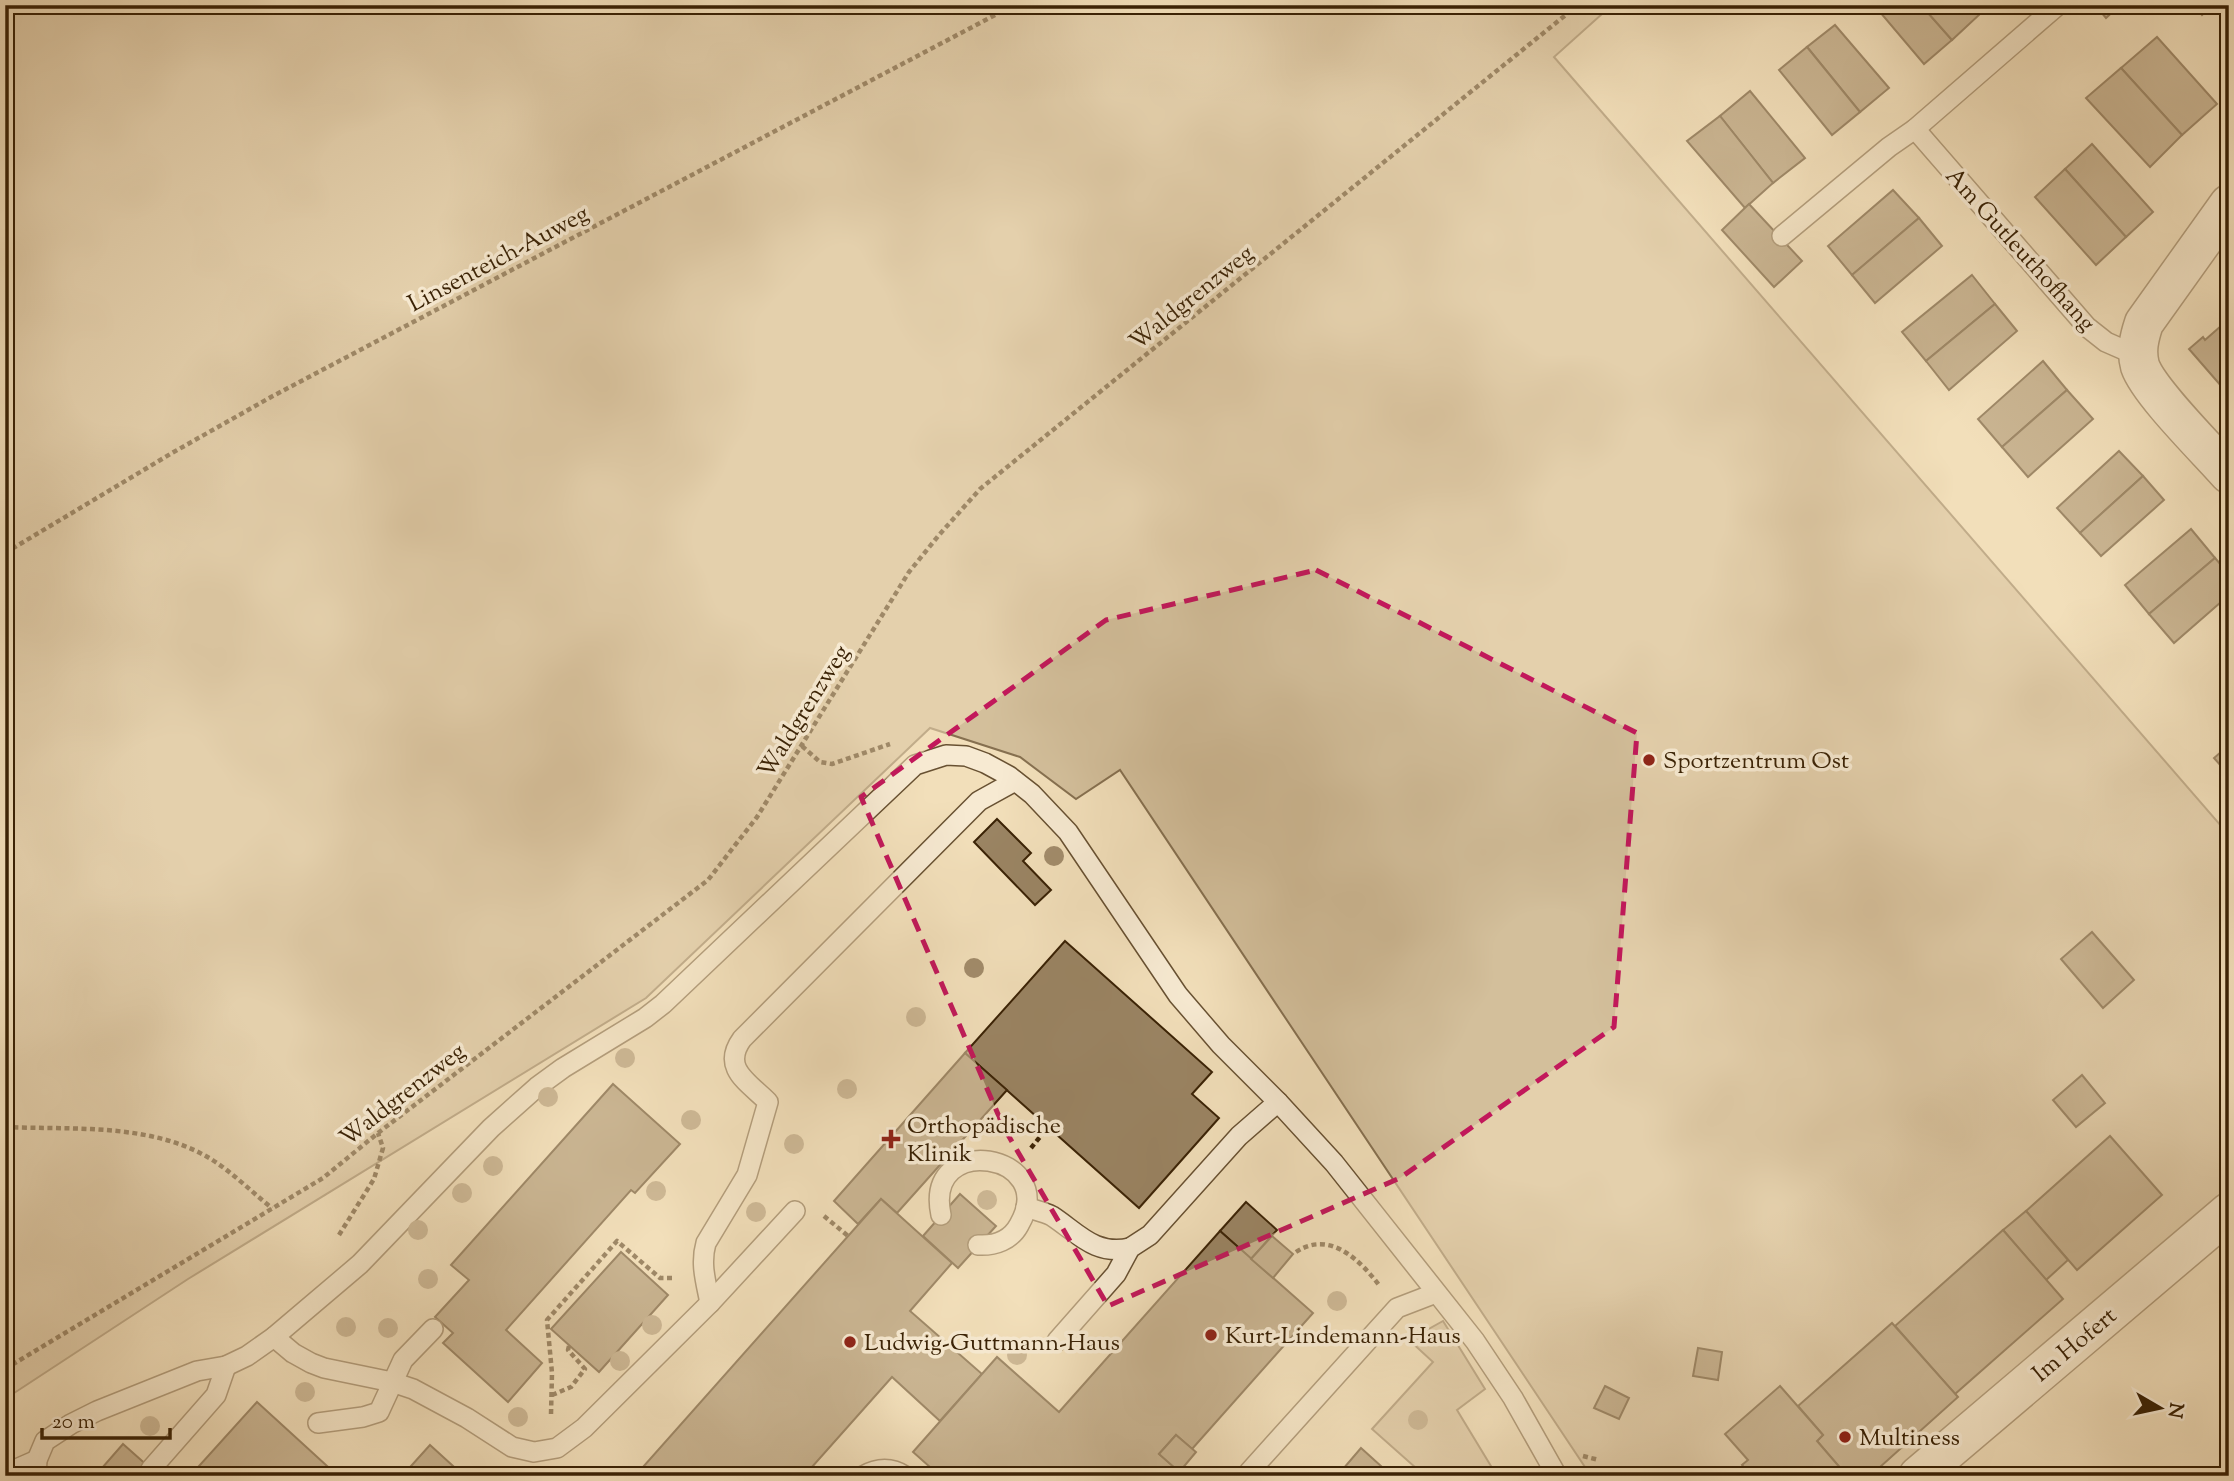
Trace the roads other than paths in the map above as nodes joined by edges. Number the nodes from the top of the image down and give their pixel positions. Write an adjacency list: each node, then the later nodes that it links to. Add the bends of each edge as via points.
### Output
1 (2058, 5): 2 (lane)
2 (1915, 129): 4 (lane); 5 (lane, Am Gutleuthofhang, via 2087,327 2106,342)
3 (2229, 204): 5 (street, via 2144,323)
4 (1782, 236)
5 (2138, 356): 6 (street, via 2155,391)
6 (2229, 474)
7 (1015, 781): 8 (lane, via 1068,832 1178,995); 16 (lane, via 979,801 735,1048 735,1069 768,1102 747,1175 702,1255); 18 (lane, via 966,757 946,755 915,765 663,1004 563,1068 491,1128 360,1264)
8 (1278, 1102): 14 (lane, via 1239,1136 1150,1235); 15 (lane, via 1334,1163)
9 (1026, 1207): 12 (lane, via 1022,1184 1012,1170 997,1161 980,1159 963,1163 944,1181); 13 (lane, via 1012,1235 998,1243); 14 (lane, via 1049,1215 1098,1248)
10 (795, 1211): 16 (lane)
11 (2229, 1212): 30 (street, Im Hofert)
12 (941, 1215)
13 (978, 1245)
14 (1130, 1248): 19 (lane, via 1116,1274)
15 (1436, 1293): 25 (lane, via 1396,1307); 29 (lane, via 1475,1341)
16 (710, 1303): 21 (lane, via 584,1428 557,1448 534,1452 512,1447 427,1396)
17 (433, 1329): 21 (lane, via 404,1360)
18 (274, 1337): 20 (lane); 21 (lane, via 293,1353 324,1368)
19 (1057, 1341)
20 (226, 1366): 23 (lane, via 197,1371 97,1411 51,1436 40,1450); 24 (lane, via 216,1395)
21 (392, 1382): 22 (lane, via 379,1412)
22 (318, 1423)
23 (36, 1468): 26 (lane)
24 (151, 1469)
25 (1249, 1472)
26 (5, 1474)
27 (863, 1476): 28 (lane, via 889,1469)
28 (905, 1476)
29 (1558, 1476)
30 (1918, 1476)

